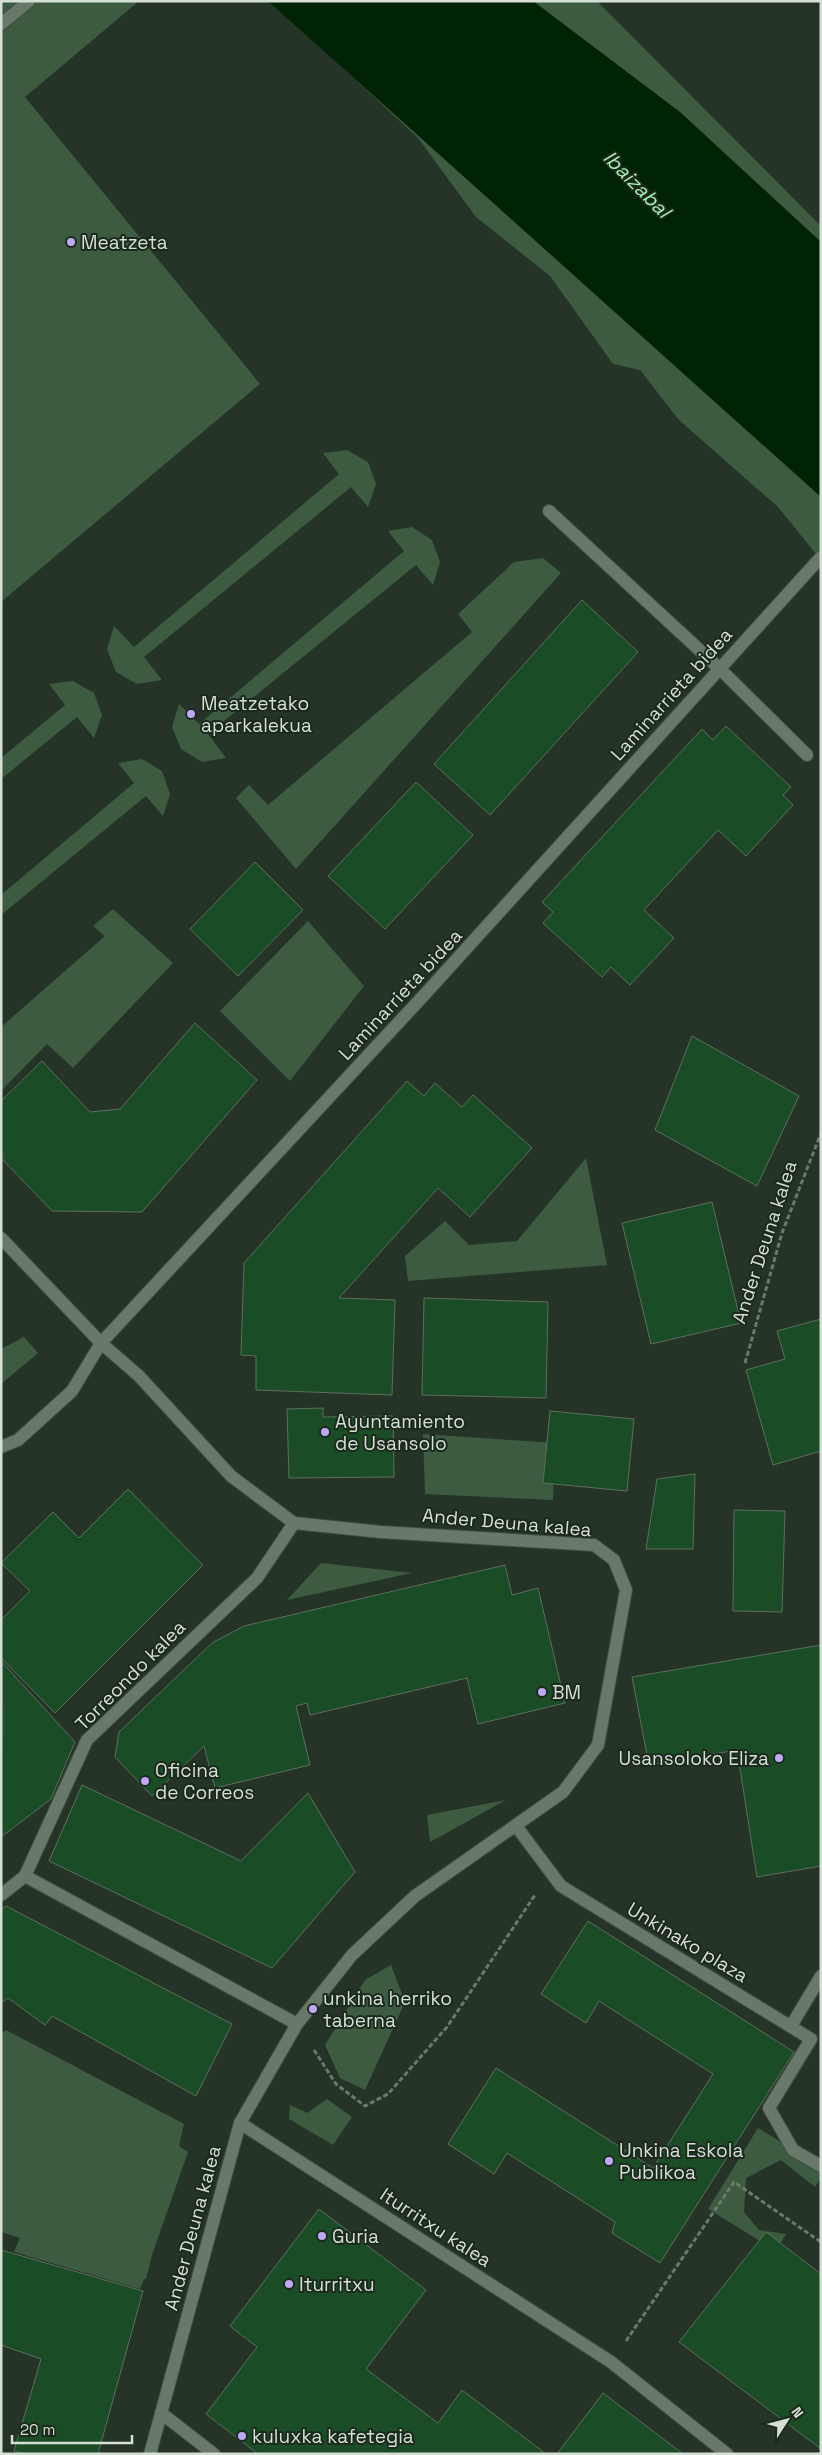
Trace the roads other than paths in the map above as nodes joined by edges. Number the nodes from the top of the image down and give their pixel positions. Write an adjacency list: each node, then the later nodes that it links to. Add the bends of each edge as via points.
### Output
1 (29, 1): 2 (street)
2 (1, 24)
3 (549, 511): 5 (street)
4 (821, 557): 5 (street, Laminarrieta bidea)
5 (719, 668): 6 (street); 8 (street, Laminarrieta bidea, via 420,1000)
6 (807, 755)
7 (1, 1238): 8 (street)
8 (101, 1343): 9 (street, Laminarrieta bidea, via 72,1391 18,1440); 10 (street, via 139,1376 231,1476)
9 (1, 1447)
10 (294, 1523): 11 (street, Ander Deuna kalea, via 381,1532 594,1545 614,1560 626,1590 598,1745 563,1792); 12 (street, Torreondo kalea, via 256,1578 88,1740)
11 (516, 1826): 15 (street, Ander Deuna kalea, via 415,1896 352,1955); 16 (street, Unkinako plaza, via 561,1886)
12 (25, 1876): 13 (street, Torreondo kalea); 15 (street)
13 (1, 1895)
14 (821, 1976): 16 (street)
15 (297, 2024): 17 (street, Ander Deuna kalea)
16 (791, 2026): 18 (street, Unkinako plaza, via 811,2039 769,2108 793,2150)
17 (240, 2123): 19 (street, Ander Deuna kalea); 22 (street, Iturritxu kalea, via 611,2362)
18 (821, 2166)
19 (161, 2413): 20 (street, Ander Deuna kalea); 21 (street)
20 (150, 2454)
21 (214, 2454)
22 (727, 2454)

